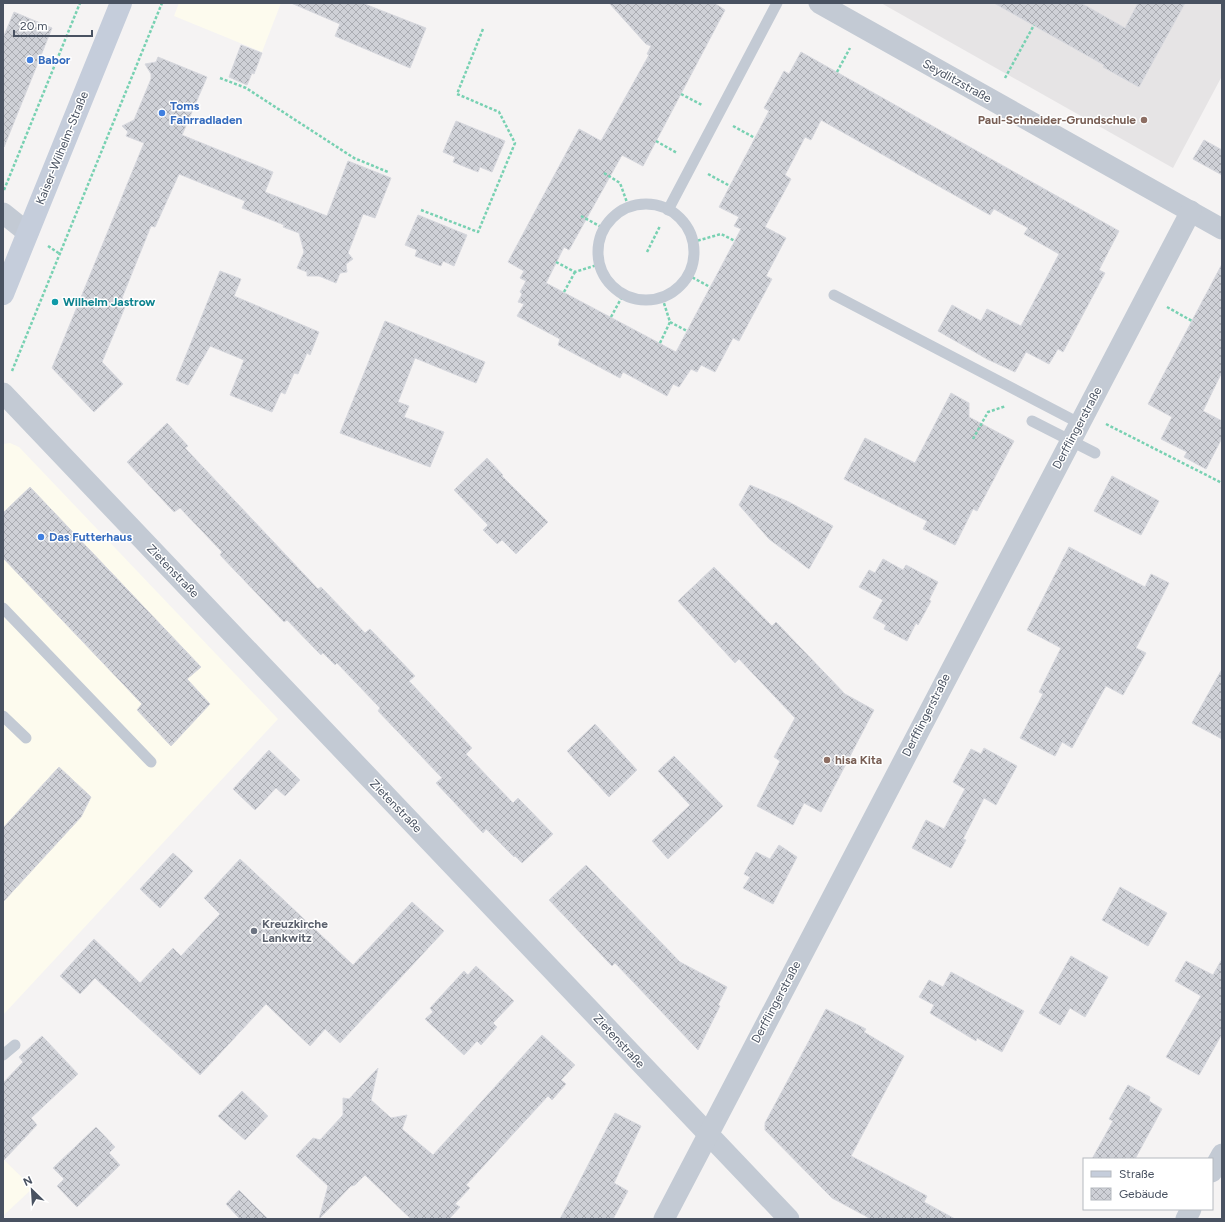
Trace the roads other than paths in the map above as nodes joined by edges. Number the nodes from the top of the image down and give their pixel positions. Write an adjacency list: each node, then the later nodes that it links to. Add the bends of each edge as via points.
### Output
1 (121, 3): 8 (main road, Kaiser-Wilhelm-Straße)
2 (778, 3): 4 (lane)
3 (818, 3): 5 (street, Seydlitzstraße)
4 (668, 210): 4 (lane, via 680,219 693,242 693,262 688,275 678,288 662,297 650,300 623,295 609,282 600,264 599,241 604,229 614,216 629,208 654,205)
5 (1190, 211): 7 (street, Seydlitzstraße); 13 (street, Derfflingerstraße)
6 (3, 213): 8 (street)
7 (1222, 229)
8 (28, 233): 9 (main road, Kaiser-Wilhelm-Straße)
9 (3, 294)
10 (834, 295): 13 (lane)
11 (6, 384): 21 (street, Zietenstraße)
12 (1032, 421): 13 (lane)
13 (1075, 431): 14 (lane); 21 (street, Derfflingerstraße)
14 (1095, 452)
15 (3, 608): 18 (lane)
16 (3, 716): 17 (lane)
17 (26, 738)
18 (151, 762)
19 (15, 1044): 20 (lane)
20 (3, 1055)
21 (707, 1134): 25 (street, Derfflingerstraße); 26 (street, Zietenstraße)
22 (1222, 1154): 23 (street)
23 (1213, 1170)
24 (1190, 1210): 27 (street)
25 (664, 1219)
26 (789, 1219)
27 (1186, 1219)

